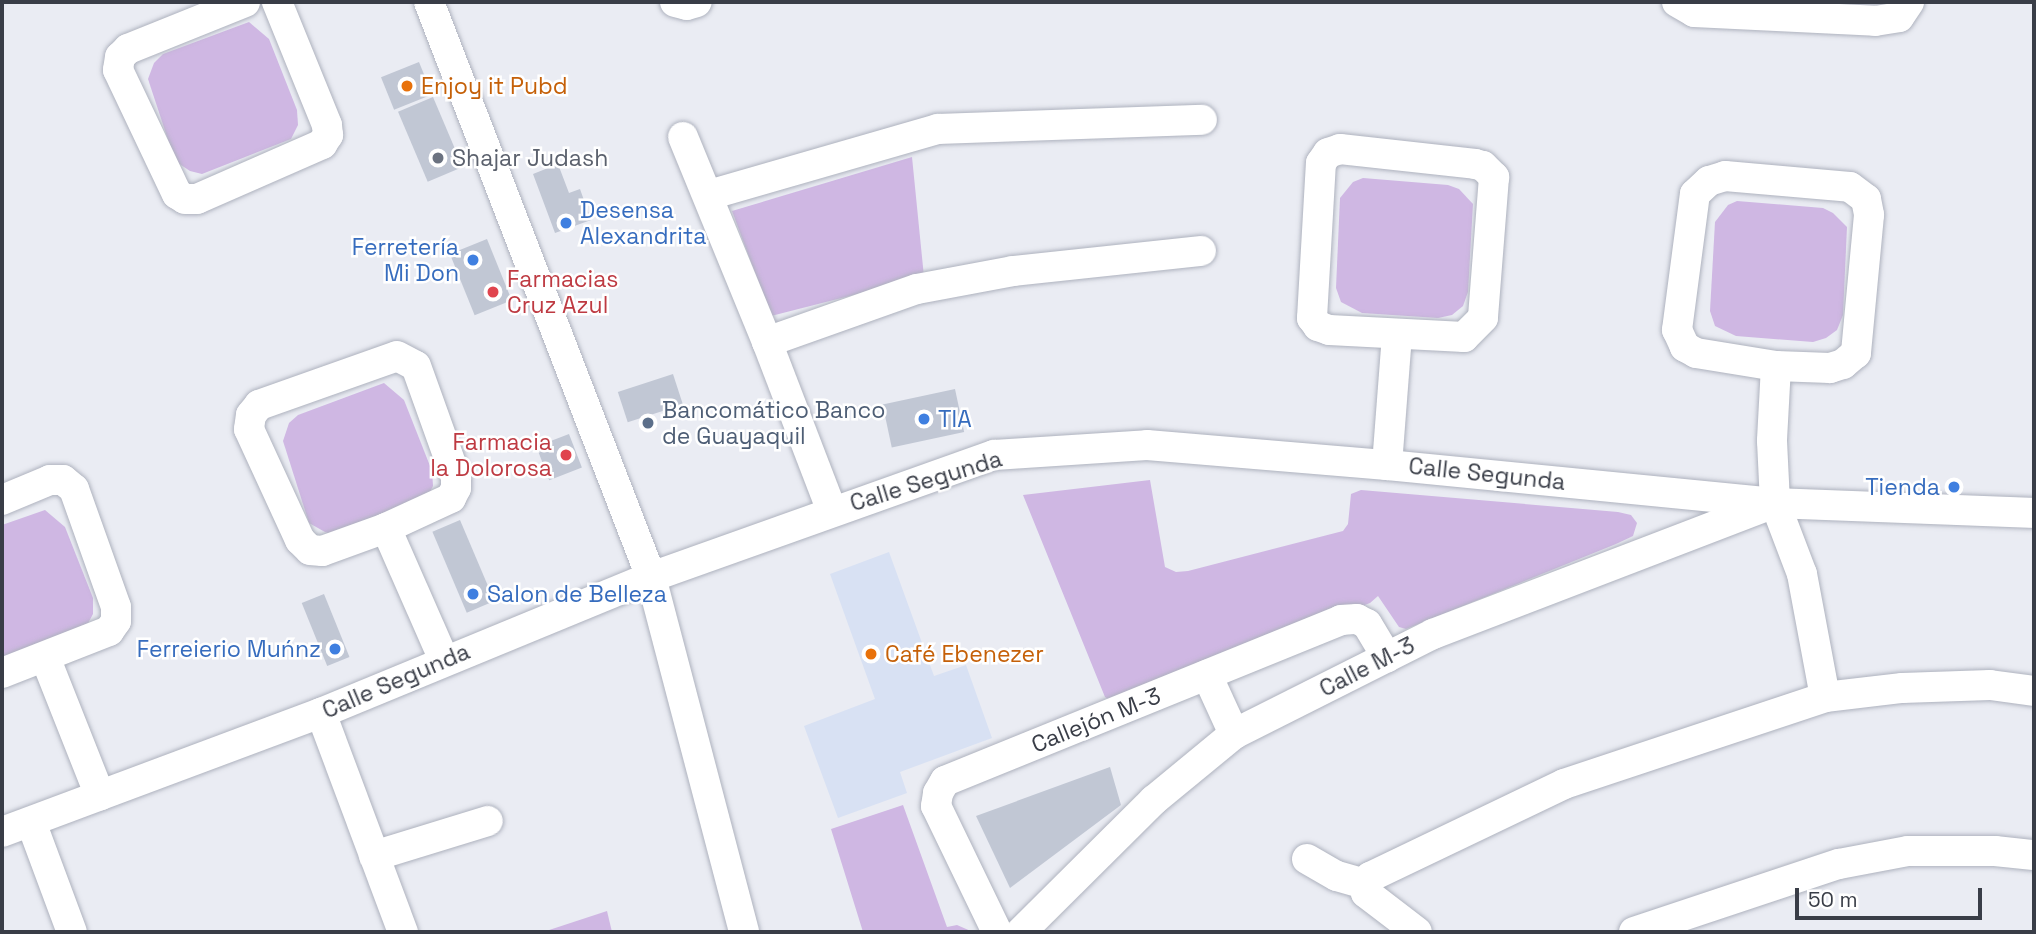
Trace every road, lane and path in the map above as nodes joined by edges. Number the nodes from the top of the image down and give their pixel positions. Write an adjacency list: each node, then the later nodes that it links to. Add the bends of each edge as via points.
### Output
1 (276, 2): 7 (street, via 328,135 322,144 197,199 177,194 118,70 120,57 128,49)
2 (429, 2): 21 (street)
3 (674, 2): 4 (street)
4 (697, 2)
5 (1677, 2): 6 (street, via 1694,12 1875,21 1899,17)
6 (1909, 2)
7 (212, 8)
8 (1202, 120): 10 (street, via 938,129)
9 (683, 137): 10 (street)
10 (709, 195): 13 (street)
11 (1201, 251): 13 (street, via 1013,271 917,289)
12 (1397, 334): 12 (street, via 1464,337 1483,318 1494,177 1475,164 1340,149 1328,153 1321,163 1312,318 1329,330); 15 (street)
13 (767, 342): 18 (street)
14 (1776, 366): 14 (street, via 1830,368 1856,353 1869,215 1866,199 1850,187 1725,176 1709,181 1695,194 1677,330 1685,347 1696,353); 17 (street)
15 (1387, 465): 17 (street, Calle Segunda); 18 (street, Calle Segunda, via 1147,445 994,455)
16 (2, 500): 22 (street, via 50,480 63,480 74,489 116,607 116,621 109,631)
17 (1775, 503): 19 (street, Calle Segunda); 23 (street, Calle M-3, via 1433,634); 28 (street, via 1802,574)
18 (832, 511): 21 (street, Calle Segunda)
19 (2034, 513)
20 (386, 528): 20 (street, via 451,498 456,488 416,366 397,356 259,405 251,415 249,429 300,540 310,550 322,551); 24 (street)
21 (651, 578): 24 (street, Calle Segunda); 41 (street)
22 (45, 657): 25 (street); 31 (street)
23 (1387, 657): 26 (street, Callejón M-3, via 1367,624 1341,620); 30 (street, Calle M-3)
24 (444, 660): 29 (street, Calle Segunda)
25 (2, 673)
26 (1207, 675): 30 (street); 42 (street, Callejón M-3, via 945,781 936,806)
27 (2034, 691): 28 (street, via 1977,685)
28 (1825, 697): 38 (street, via 1563,784 1370,877)
29 (321, 713): 31 (street, Calle Segunda); 36 (street)
30 (1234, 734): 43 (street, Calle M-3, via 1154,800)
31 (100, 796): 33 (street, Calle Segunda)
32 (488, 821): 36 (street)
33 (31, 822): 34 (street, Calle Segunda); 39 (street)
34 (2, 832)
35 (2034, 855): 45 (street, via 1894,853 1839,864)
36 (374, 856): 40 (street)
37 (1307, 859): 38 (street, via 1337,876)
38 (1365, 884): 44 (street, via 1366,893)
39 (72, 932)
40 (403, 932)
41 (744, 932)
42 (997, 932)
43 (1021, 932)
44 (1417, 932)
45 (1634, 932)

